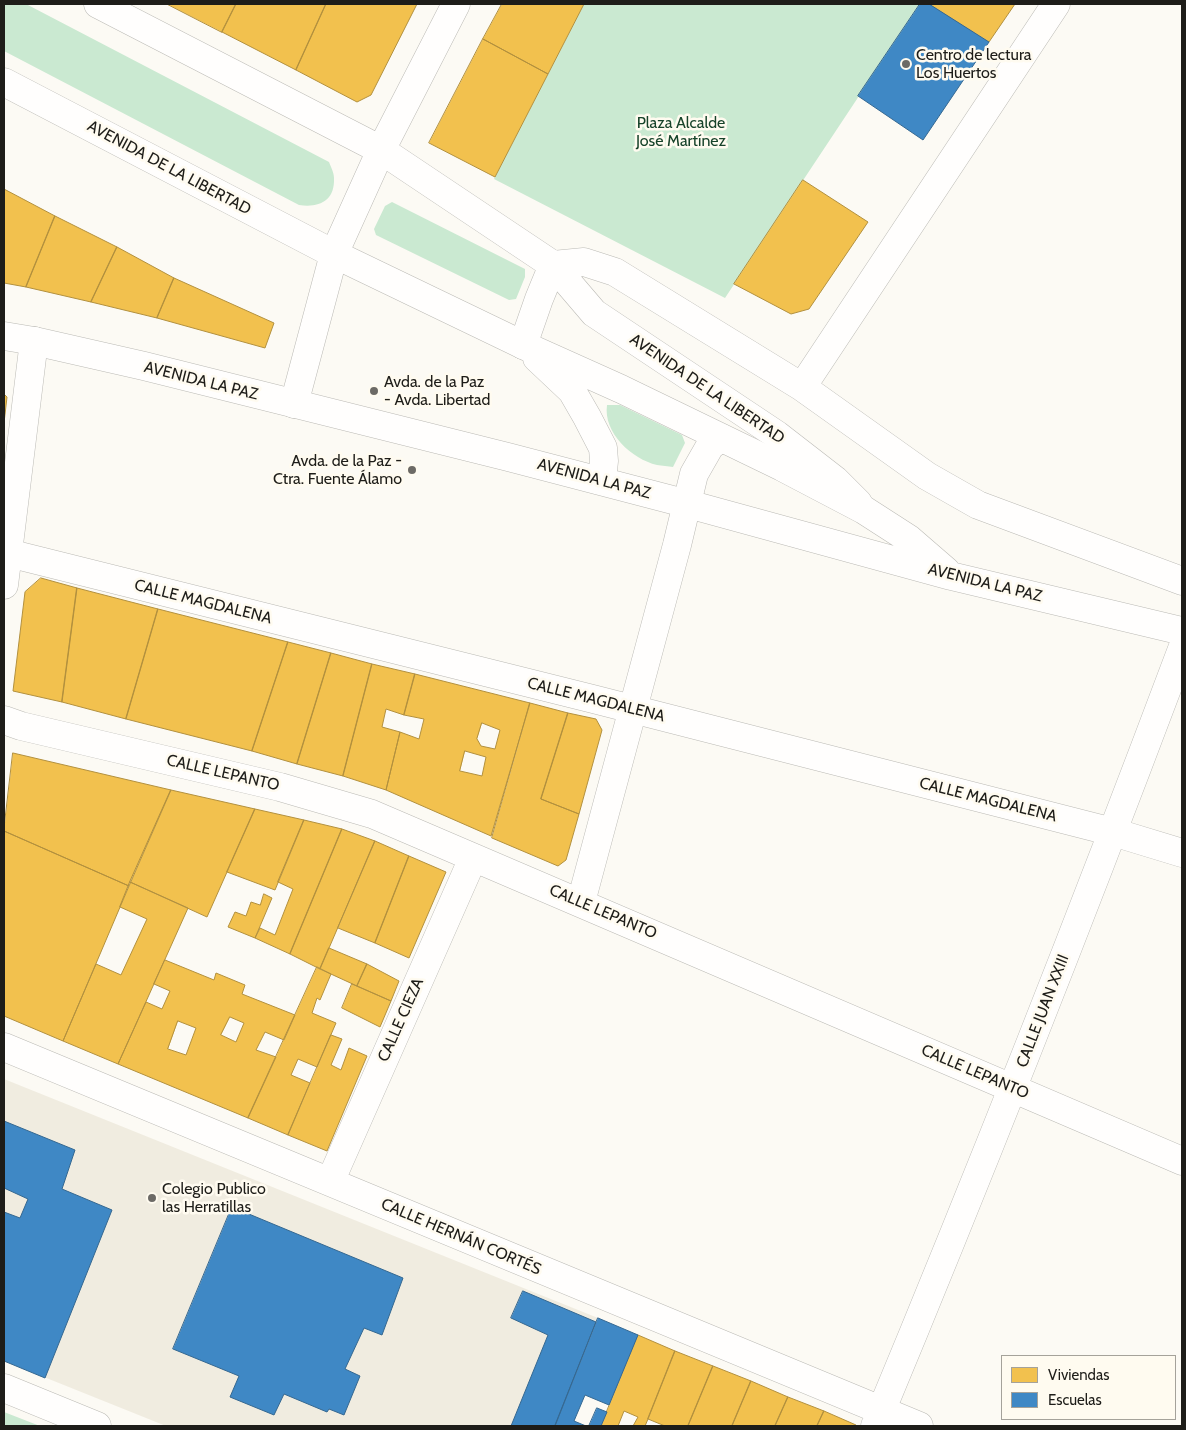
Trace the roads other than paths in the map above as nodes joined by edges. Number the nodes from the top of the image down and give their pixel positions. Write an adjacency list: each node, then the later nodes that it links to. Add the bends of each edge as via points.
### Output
1 (98, 4): 5 (street, AVENIDA DE LA LIBERTAD)
2 (456, 4): 5 (street)
3 (1056, 4): 11 (street)
4 (4, 82): 6 (street, AVENIDA DE LA LIBERTAD)
5 (381, 150): 6 (street); 7 (street, AVENIDA DE LA LIBERTAD)
6 (334, 254): 10 (street, AVENIDA DE LA LIBERTAD); 12 (street)
7 (553, 265): 10 (street); 11 (street, via 584,262 615,272); 16 (street, AVENIDA DE LA LIBERTAD, via 594,313 777,435 834,480)
8 (4, 336): 9 (street, AVENIDA LA PAZ)
9 (34, 341): 12 (street, AVENIDA LA PAZ); 17 (street)
10 (523, 345): 13 (street, AVENIDA DE LA LIBERTAD); 14 (street, AVENIDA DE LA LIBERTAD, via 572,391 582,408 603,448)
11 (802, 387): 19 (street, via 927,476 978,505)
12 (294, 404): 14 (street, AVENIDA LA PAZ)
13 (721, 438): 15 (street, via 710,446 700,461); 16 (street, AVENIDA DE LA LIBERTAD)
14 (602, 480): 15 (street, AVENIDA LA PAZ)
15 (688, 504): 18 (street, AVENIDA LA PAZ); 23 (street)
16 (864, 510): 18 (street, AVENIDA DE LA LIBERTAD, via 910,538)
17 (8, 553): 20 (street); 23 (street, CALLE MAGDALENA)
18 (951, 576): 21 (street, AVENIDA LA PAZ)
19 (1182, 581)
20 (4, 585)
21 (1182, 631)
22 (1182, 649): 25 (street, CALLE JUAN XXIII)
23 (634, 710): 25 (street, CALLE MAGDALENA); 28 (street)
24 (4, 720): 27 (street, CALLE LEPANTO, via 280,786 372,814)
25 (1113, 832): 26 (street, CALLE MAGDALENA); 30 (street, CALLE JUAN XXIII)
26 (1182, 853)
27 (473, 858): 28 (street, CALLE LEPANTO); 32 (street, CALLE CIEZA)
28 (582, 902): 30 (street, CALLE LEPANTO)
29 (4, 1047): 32 (street, CALLE HERNÁN CORTÉS)
30 (1012, 1088): 31 (street, CALLE LEPANTO); 34 (street, CALLE JUAN XXIII)
31 (1182, 1162)
32 (330, 1182): 34 (street, CALLE HERNÁN CORTÉS)
33 (4, 1388): 35 (street)
34 (878, 1419): 36 (street, CALLE HERNÁN CORTÉS)
35 (97, 1426)
36 (919, 1426)

